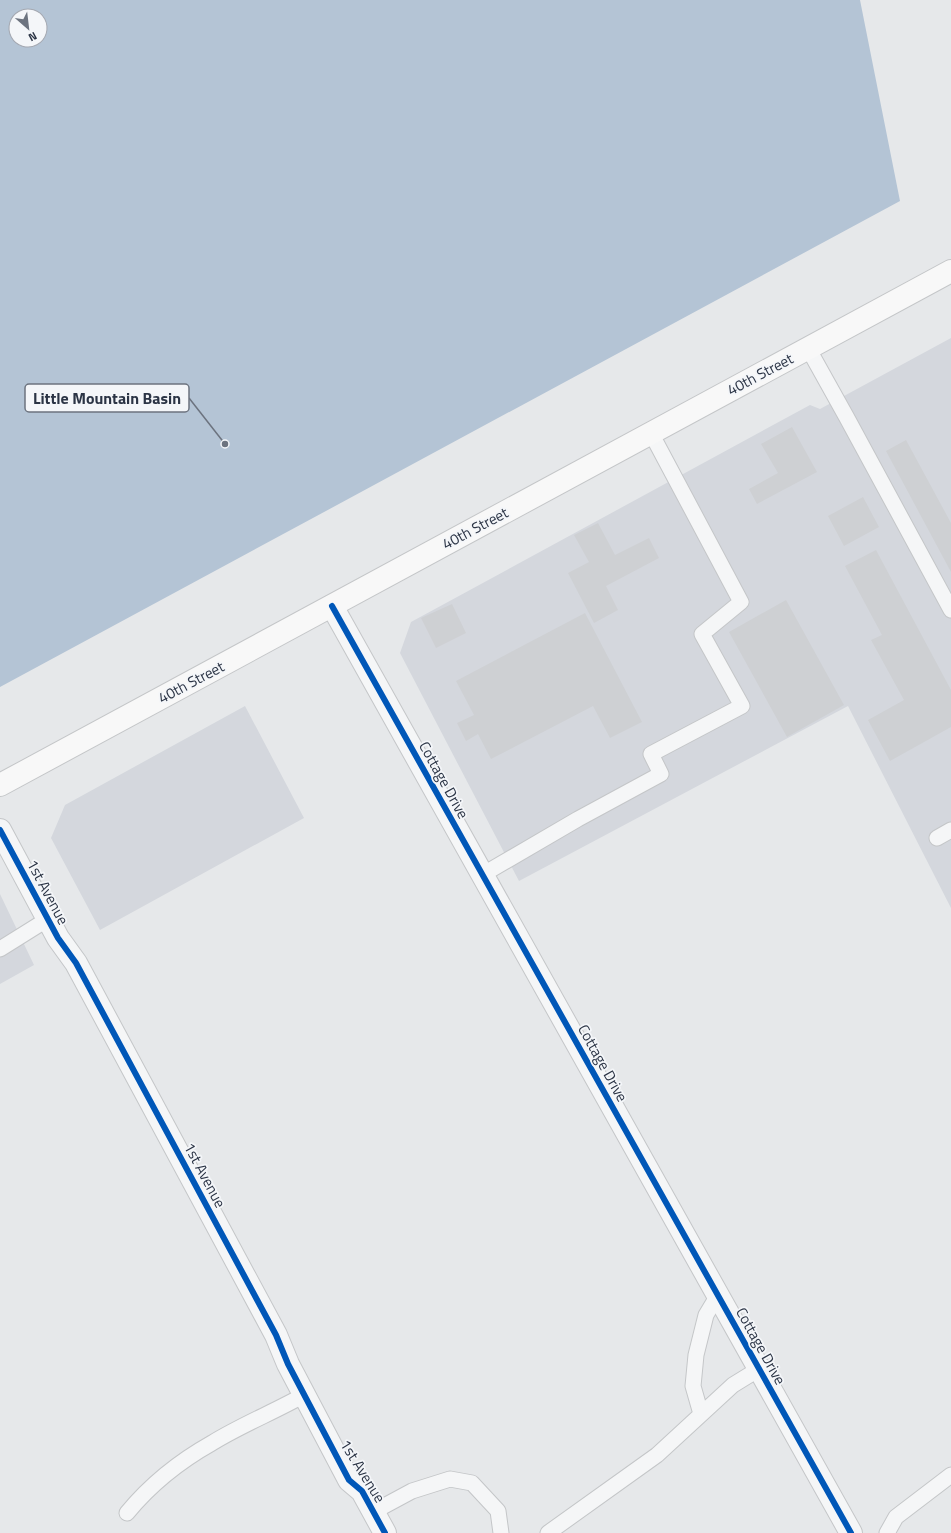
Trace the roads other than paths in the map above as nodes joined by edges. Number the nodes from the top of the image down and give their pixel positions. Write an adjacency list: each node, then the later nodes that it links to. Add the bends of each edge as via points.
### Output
1 (951, 271): 2 (main road, 40th Street)
2 (808, 348): 3 (main road, 40th Street); 5 (lane)
3 (651, 433): 4 (main road, 40th Street); 10 (lane, via 741,602 702,634 742,706 651,754 661,774)
4 (332, 606): 6 (main road, 40th Street); 10 (street, Cottage Drive)
5 (951, 610)
6 (0, 785)
7 (0, 830): 11 (street, 1st Avenue)
8 (951, 830): 9 (lane)
9 (937, 838)
10 (482, 875): 13 (street, Cottage Drive)
11 (48, 919): 12 (lane); 15 (street, 1st Avenue, via 76,963 276,1335)
12 (0, 949)
13 (718, 1295): 14 (street, Cottage Drive); 16 (lane, via 706,1315 696,1355 693,1386)
14 (759, 1368): 16 (lane, via 733,1386); 23 (street, Cottage Drive)
15 (304, 1395): 18 (street, 1st Avenue, via 349,1480 362,1491); 19 (lane, via 211,1443 188,1458 141,1496)
16 (701, 1414): 22 (lane, via 657,1455)
17 (951, 1475): 24 (lane, via 896,1517)
18 (373, 1512): 20 (street, 1st Avenue); 21 (lane, via 412,1491 450,1479 472,1483 498,1511)
19 (127, 1513)
20 (385, 1533)
21 (501, 1533)
22 (548, 1533)
23 (851, 1533)
24 (887, 1533)

